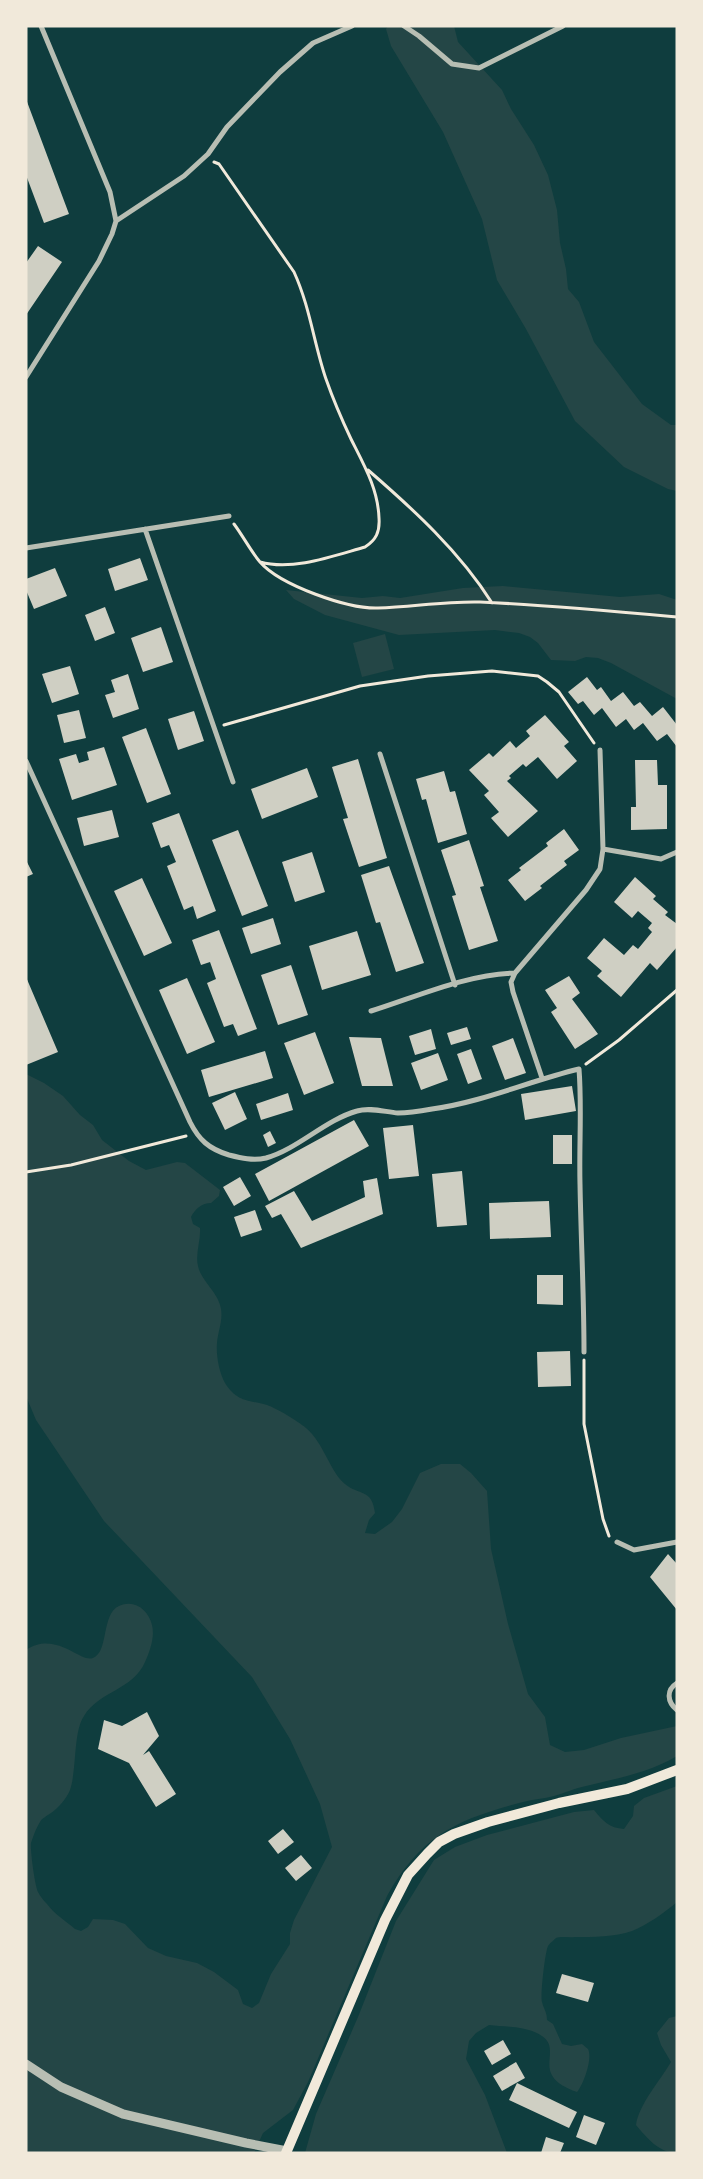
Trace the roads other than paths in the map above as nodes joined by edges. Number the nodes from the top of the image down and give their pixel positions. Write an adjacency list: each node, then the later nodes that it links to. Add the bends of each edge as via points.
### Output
1 (41, 26): 5 (street, via 110,192)
2 (352, 26): 5 (street, via 314,44 280,72 227,127 205,157 184,176)
3 (404, 26): 4 (street, via 452,64 479,68)
4 (563, 26)
5 (116, 221): 6 (street, via 99,261)
6 (26, 377)
7 (229, 516): 8 (street)
8 (145, 529): 9 (street); 13 (street)
9 (26, 548)
10 (600, 750): 14 (street)
11 (380, 754): 17 (street)
12 (26, 761): 19 (street, via 196,1134 203,1142 222,1153 246,1159 266,1158 359,1110 398,1113 434,1109)
13 (233, 782)
14 (603, 849): 15 (street, via 661,859); 16 (street, via 600,869 586,890)
15 (677, 852)
16 (515, 973): 17 (street, via 498,973); 19 (street, via 512,992)
17 (455, 985): 18 (street)
18 (371, 1011)
19 (542, 1078): 20 (street, via 578,1069 581,1091)
20 (584, 1352)
21 (617, 1542): 22 (street, via 634,1550)
22 (677, 1542)
23 (677, 1683): 24 (street, via 668,1695 670,1704)
24 (677, 1710)
25 (677, 1770): 28 (main road, via 626,1789 488,1822 454,1834 433,1848 408,1876 385,1920)
26 (26, 2064): 27 (street, via 61,2087 123,2114)
27 (270, 2151): 28 (street)
28 (286, 2152)

